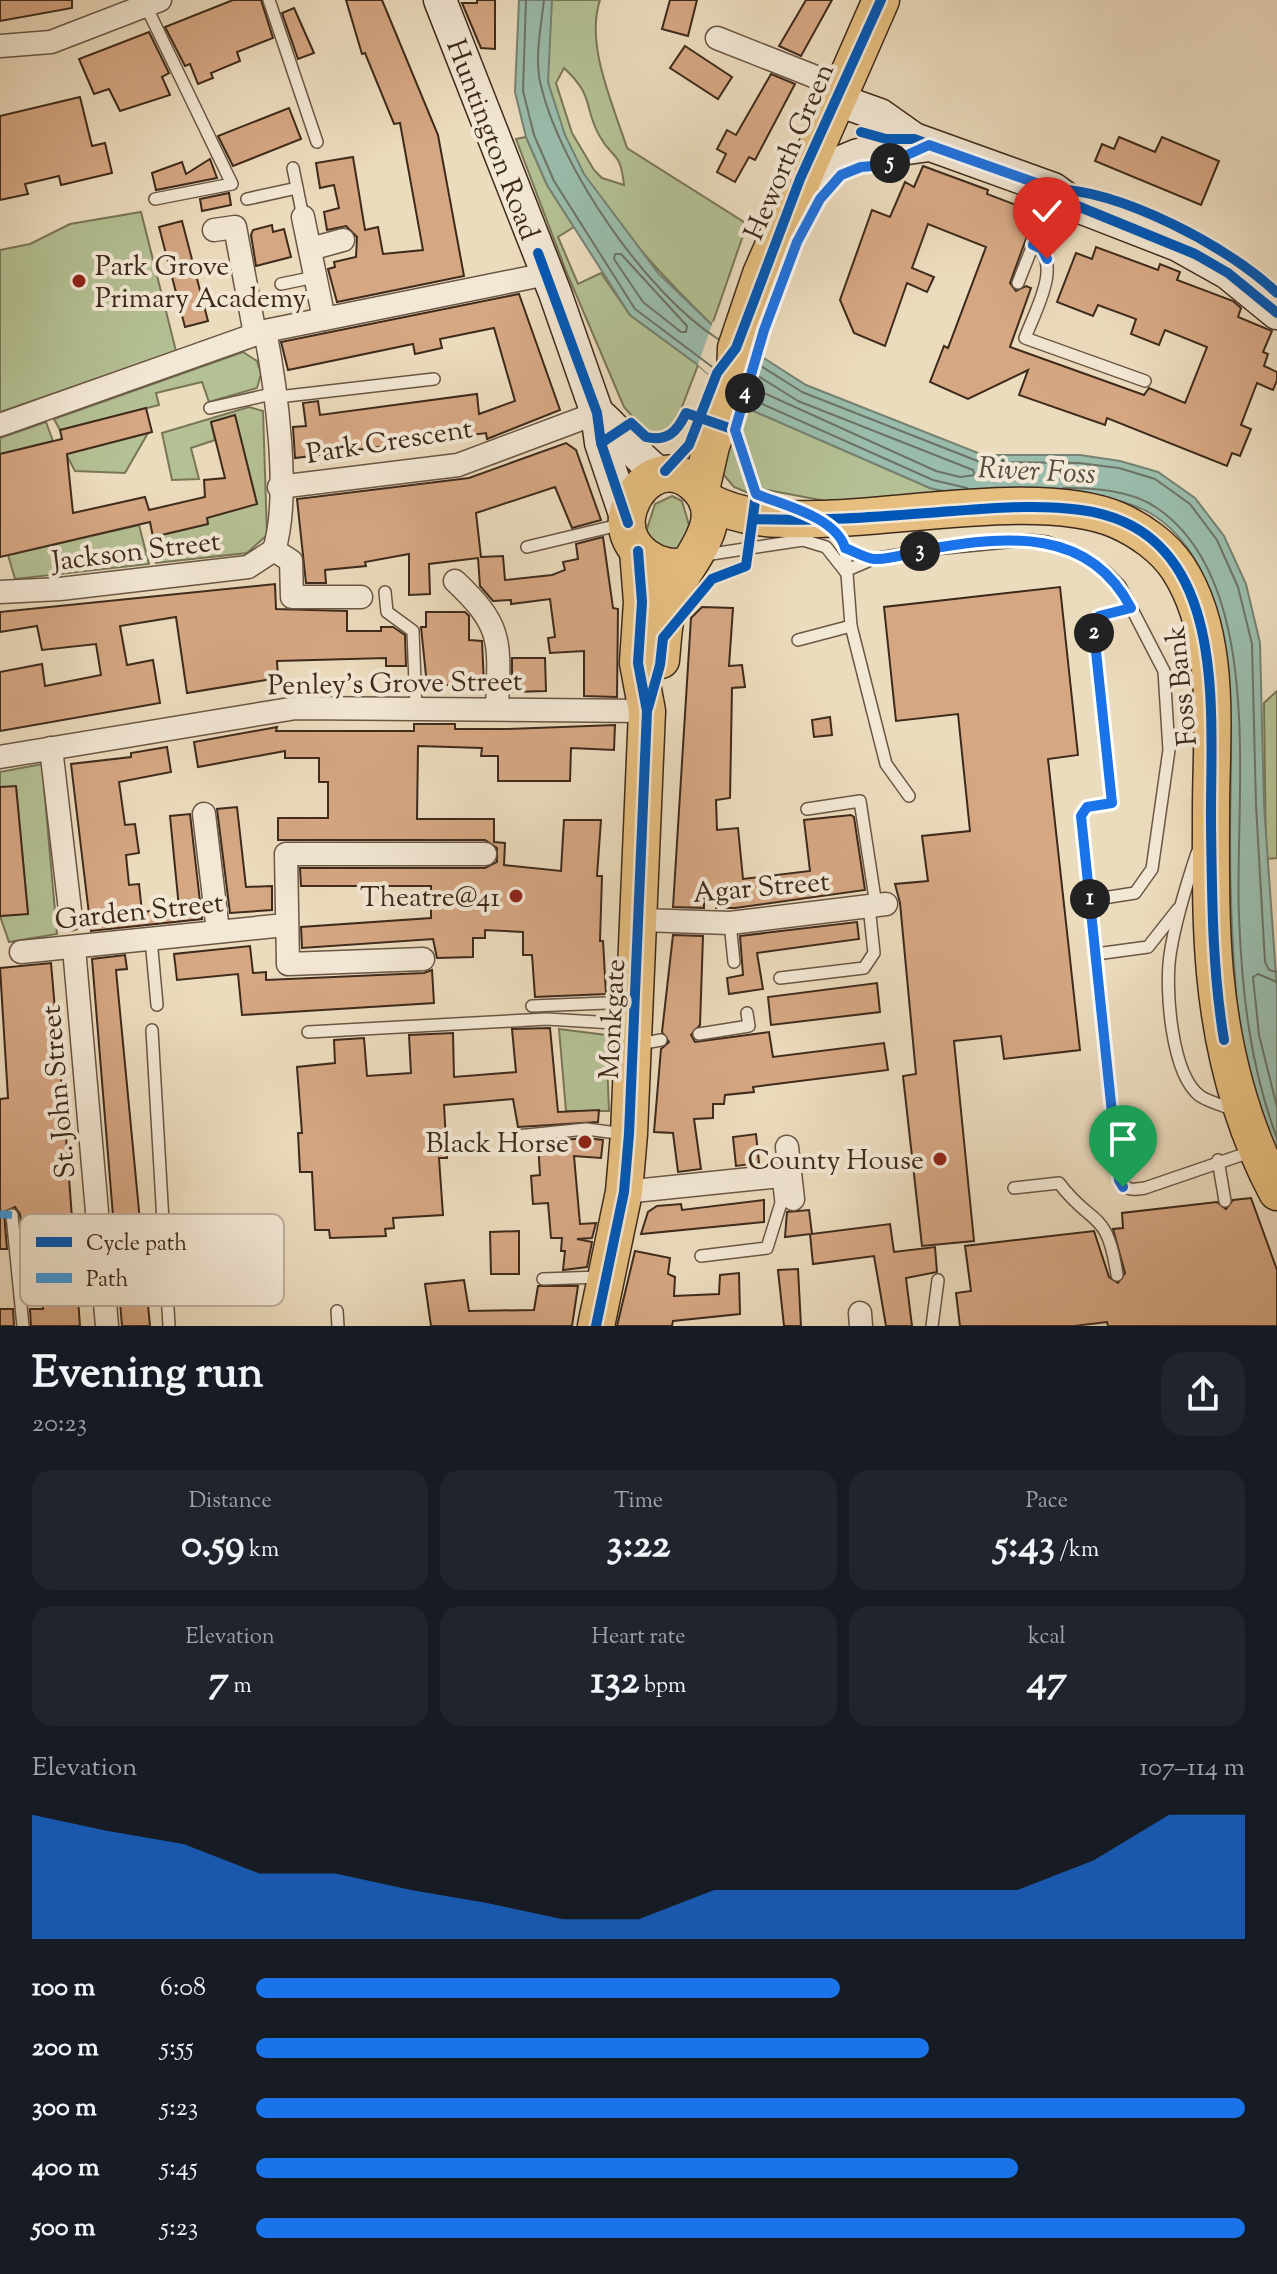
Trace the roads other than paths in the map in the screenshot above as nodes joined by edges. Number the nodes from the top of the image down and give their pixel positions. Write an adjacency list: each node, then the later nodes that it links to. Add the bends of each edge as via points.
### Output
1 (269, 0): 8 (lane)
2 (440, 0): 21 (street, Huntington Road)
3 (881, 0): 7 (main road, Heworth Green)
4 (149, 2): 6 (street, via 53,49); 14 (lane, via 232,184)
5 (717, 38): 7 (street)
6 (0, 46)
7 (834, 101): 9 (street, via 880,115); 11 (main road, Heworth Green)
8 (317, 142)
9 (921, 142): 11 (street, via 858,155); 13 (street)
10 (293, 168): 12 (lane)
11 (800, 179): 31 (main road, Heworth Green)
12 (297, 188): 15 (lane); 16 (lane)
13 (1053, 189): 19 (lane); 25 (street, via 1081,190 1198,236); 26 (street, via 1075,205 1210,262)
14 (155, 199)
15 (247, 199)
16 (303, 217): 20 (street)
17 (214, 230): 28 (street, via 235,227)
18 (343, 240): 20 (street)
19 (1033, 245): 23 (lane); 30 (lane, via 1042,249 1048,271 1025,338)
20 (310, 249): 22 (street)
21 (547, 274): 27 (street); 34 (street, Huntington Road)
22 (315, 277): 24 (lane); 27 (street)
23 (1018, 283)
24 (281, 284)
25 (1277, 293)
26 (1277, 313)
27 (324, 319): 28 (street)
28 (260, 332): 32 (street); 35 (street)
29 (434, 379): 32 (lane)
30 (1145, 381)
31 (723, 386): 36 (main road, Heworth Green, via 689,445); 38 (main road, Heworth Green)
32 (277, 395): 33 (lane); 37 (street)
33 (210, 408)
34 (597, 413): 36 (street, Huntington Road, via 635,454); 37 (street, Park Crescent, via 458,465); 40 (street, Huntington Road, via 601,443)
35 (0, 425)
36 (662, 472): 38 (main road, via 680,475); 40 (main road, via 641,489)
37 (279, 487): 43 (street)
38 (704, 496): 39 (main road, Foss Bank, via 753,519); 45 (main road, via 709,521)
39 (815, 519): 42 (lane, via 837,533); 61 (main road, Foss Bank, via 1051,507 1109,517 1157,545 1179,569 1203,633 1212,717)
40 (633, 537): 41 (lane); 45 (main road, via 662,567); 56 (main road, via 642,602 638,663)
41 (527, 547)
42 (845, 548): 44 (lane); 46 (lane)
43 (274, 550): 48 (street, Jackson Street, via 248,567); 50 (street, via 291,561 292,597)
44 (873, 559): 46 (lane); 51 (lane, via 999,540 1047,542 1106,572)
45 (692, 561): 46 (lane, via 730,548 803,540 826,547); 56 (main road, via 668,605)
46 (845, 571): 52 (lane)
47 (455, 581): 55 (street, via 481,606 495,630)
48 (0, 592)
49 (385, 592): 54 (lane, via 387,612 413,631)
50 (361, 597)
51 (1131, 608): 64 (lane, via 1099,616 1093,623 1112,803 1087,807 1081,816); 64 (lane, via 1164,671 1169,750 1161,820 1145,883 1135,893)
52 (851, 626): 53 (lane); 59 (lane, via 886,764)
53 (798, 640)
54 (416, 709): 55 (street, Penley's Grove Street); 57 (street, Penley's Grove Street, via 284,709)
55 (497, 709): 56 (street, Penley's Grove Street)
56 (647, 711): 68 (main road, Monkgate)
57 (51, 748): 58 (street, Penley's Grove Street); 67 (street)
58 (0, 757)
59 (909, 796)
60 (807, 809): 65 (lane, via 860,801)
61 (1211, 811): 66 (lane); 86 (main road, Foss Bank, via 1214,971)
62 (204, 814): 71 (street)
63 (485, 854): 70 (street, via 286,854)
64 (1090, 900): 75 (lane)
65 (877, 905): 69 (street, Agar Street); 78 (lane, via 874,953 864,968)
66 (1180, 905): 75 (lane, via 1148,947); 86 (lane, via 1169,964 1177,1059 1201,1096)
67 (71, 919)
68 (641, 920): 69 (street, Agar Street); 82 (main road, Monkgate)
69 (730, 923): 77 (lane)
70 (285, 925): 71 (street, Garden Street); 76 (street, via 288,964)
71 (218, 931): 72 (street, Garden Street)
72 (151, 939): 73 (street, Garden Street); 79 (lane)
73 (74, 948): 74 (street, Garden Street); 98 (street, St. John Street)
74 (21, 952)
75 (1096, 954): 91 (lane, via 1123,1187 1133,1190)
76 (423, 959)
77 (734, 962)
78 (780, 978)
79 (157, 1005)
80 (532, 1006): 82 (lane)
81 (747, 1013): 85 (lane, via 749,1026)
82 (641, 1028): 84 (lane, via 547,1019); 87 (main road, Monkgate)
83 (152, 1030): 99 (lane)
84 (308, 1032)
85 (699, 1034)
86 (1242, 1113): 90 (main road, Foss Bank)
87 (629, 1134): 88 (lane, via 586,1129); 94 (main road, Monkgate)
88 (517, 1136)
89 (787, 1147): 92 (street)
90 (1255, 1150): 91 (lane); 95 (main road, Foss Bank)
91 (1218, 1160): 97 (lane)
92 (784, 1176): 94 (street); 96 (street); 101 (lane, via 767,1248)
93 (1014, 1188): 102 (lane, via 1059,1183 1107,1230)
94 (624, 1192): 103 (main road, Monkgate)
95 (1277, 1192)
96 (793, 1199)
97 (1225, 1201)
98 (97, 1214)
99 (163, 1214)
100 (12, 1215): 106 (lane)
101 (701, 1256)
102 (1117, 1275)
103 (605, 1277): 104 (lane); 115 (main road, Monkgate)
104 (543, 1279)
105 (938, 1280): 116 (lane)
106 (20, 1296)
107 (21, 1306): 111 (lane)
108 (105, 1306): 112 (street, St. John Street)
109 (168, 1306): 113 (lane)
110 (337, 1311): 114 (lane)
111 (23, 1326)
112 (107, 1326)
113 (169, 1326)
114 (338, 1326)
115 (596, 1326)
116 (932, 1326)

